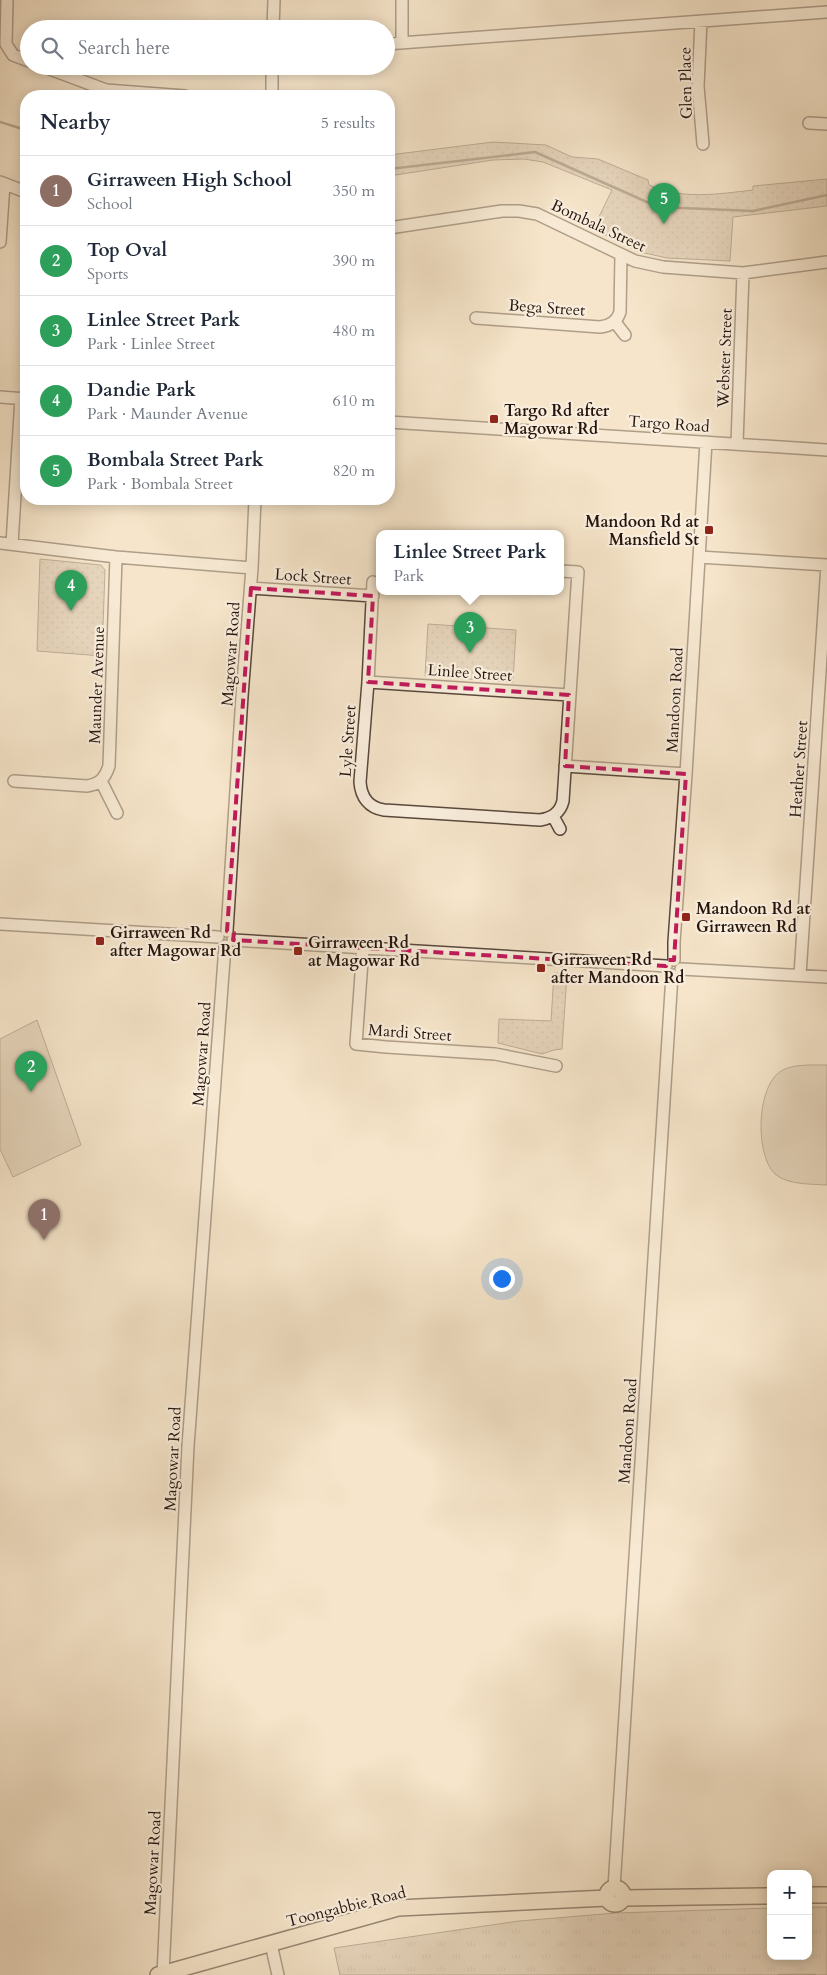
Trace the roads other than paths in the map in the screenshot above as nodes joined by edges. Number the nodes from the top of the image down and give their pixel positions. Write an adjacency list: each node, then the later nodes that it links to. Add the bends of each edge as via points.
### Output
1 (7, 0): 9 (street, via 6,44 13,55)
2 (274, 0): 5 (street)
3 (402, 0): 8 (street)
4 (827, 12): 6 (street)
5 (273, 20)
6 (701, 21): 8 (street); 16 (street, Glen Place, via 698,86)
7 (395, 43): 8 (street)
8 (402, 43)
9 (20, 58)
10 (66, 75): 12 (street)
11 (272, 75): 13 (street)
12 (106, 90)
13 (272, 90)
14 (809, 123): 15 (street)
15 (827, 124)
16 (703, 144)
17 (2, 183): 18 (street); 20 (street)
18 (20, 190)
19 (395, 227): 21 (street, Bombala Street, via 524,211)
20 (0, 242)
21 (621, 255): 23 (street, Bombala Street, via 663,267); 25 (street, via 620,312)
22 (827, 262): 23 (street, Bombala Street)
23 (743, 273): 31 (street, Webster Street)
24 (476, 318): 25 (street, Bega Street, via 600,327)
25 (615, 322): 26 (street)
26 (625, 335)
27 (0, 397): 28 (street)
28 (20, 398)
29 (395, 422): 30 (street, Targo Road)
30 (706, 442): 31 (street, Targo Road); 38 (street, Mandoon Road)
31 (737, 444): 33 (street, Targo Road)
32 (20, 447): 36 (street)
33 (827, 450)
34 (255, 505): 40 (street, Magowar Road)
35 (0, 543): 36 (street)
36 (12, 544): 37 (street)
37 (116, 556): 40 (street); 50 (street, Maunder Avenue, via 109,766)
38 (699, 557): 39 (street); 48 (street, Mandoon Road)
39 (827, 565): 58 (street, Heather Street)
40 (252, 568): 43 (street, Magowar Road)
41 (564, 570): 46 (street, via 578,572)
42 (373, 582): 44 (street, Lyle Street)
43 (251, 588): 44 (street, Lock Street); 55 (street, Magowar Road)
44 (372, 596): 45 (street, Lyle Street)
45 (368, 682): 46 (street, Linlee Street); 52 (street, Lyle Street, via 360,782 364,798 372,806 384,810 531,819)
46 (569, 695): 47 (street)
47 (565, 766): 48 (street); 52 (street, via 562,806)
48 (686, 774): 57 (street, Mandoon Road)
49 (14, 780): 50 (street, via 87,786)
50 (100, 781): 51 (street)
51 (117, 813)
52 (553, 816): 53 (street)
53 (560, 829)
54 (0, 924): 55 (street)
55 (226, 939): 56 (street); 66 (street, Magowar Road, via 188,1446)
56 (363, 947): 57 (street); 60 (street, Mardi Street, via 356,1044 495,1054)
57 (673, 968): 58 (street); 61 (street, Mandoon Road)
58 (800, 975): 59 (street)
59 (827, 977)
60 (556, 1066)
61 (615, 1894): 64 (main road, Toongabbie Road); 65 (main road, Toongabbie Road, via 398,1908)
62 (812, 1895): 63 (main road)
63 (827, 1895)
64 (767, 1896)
65 (271, 1944): 66 (main road, Toongabbie Road); 67 (street)
66 (160, 1974)
67 (278, 1975)

